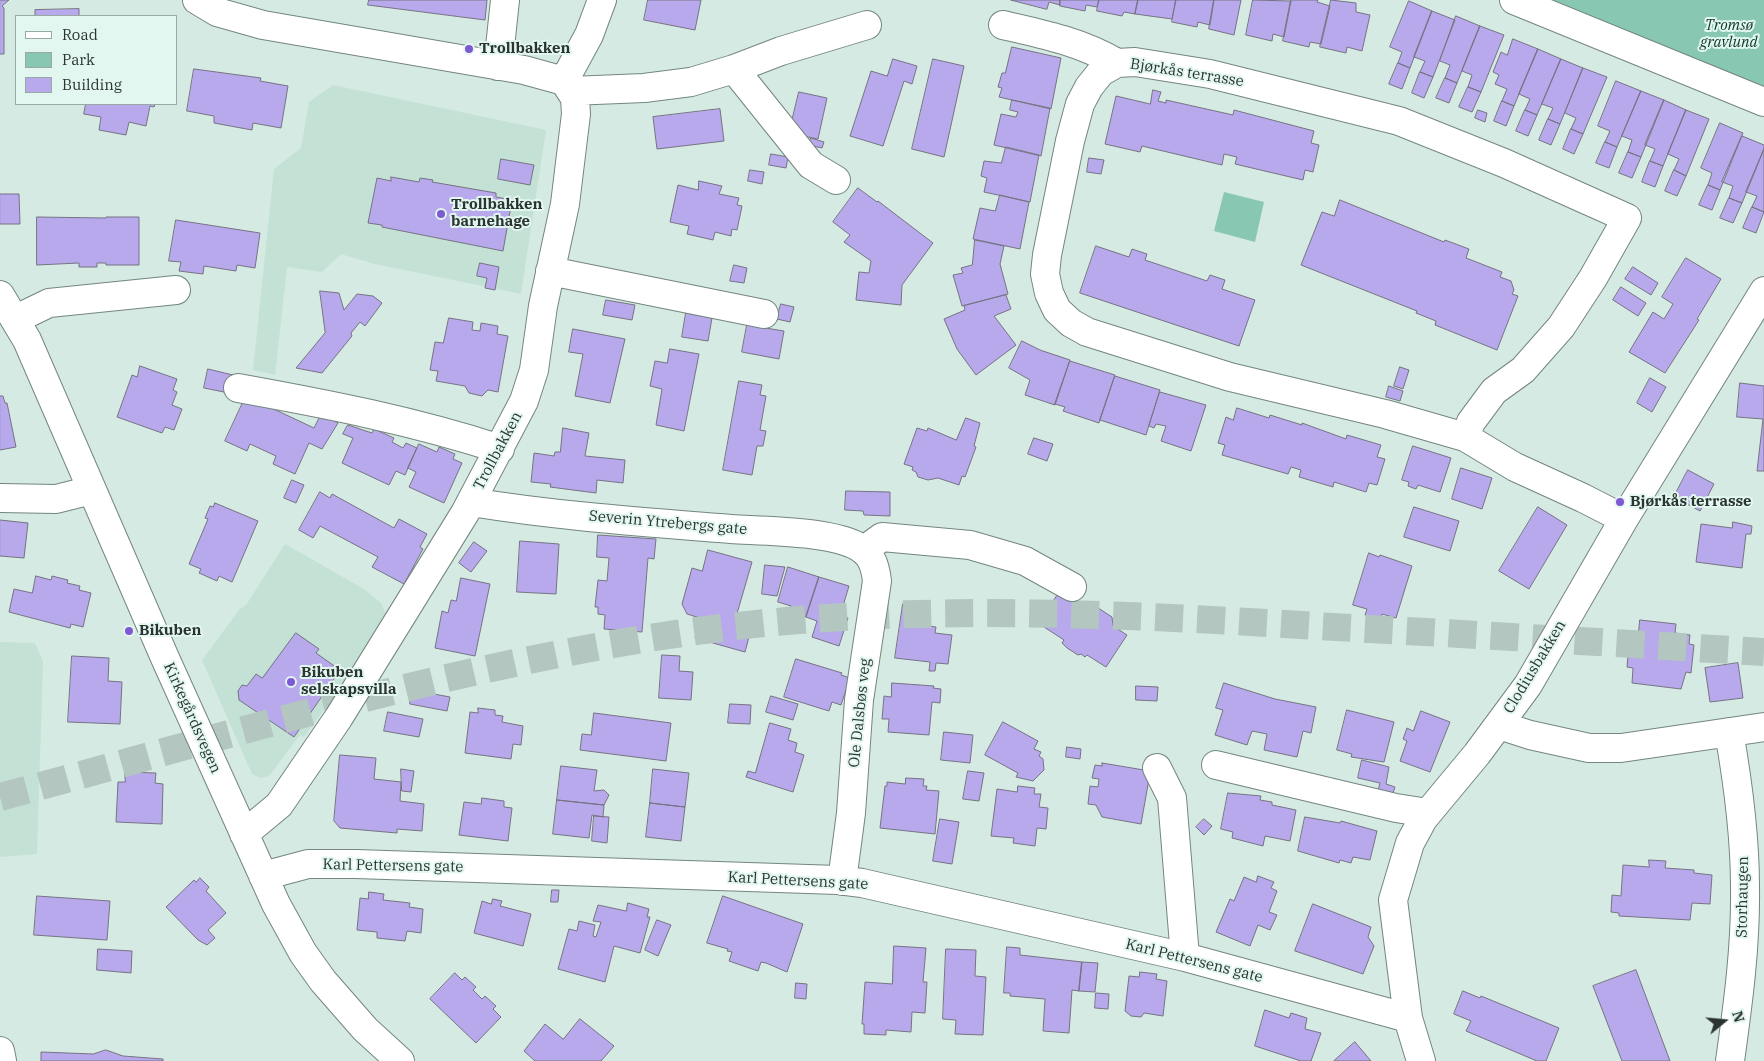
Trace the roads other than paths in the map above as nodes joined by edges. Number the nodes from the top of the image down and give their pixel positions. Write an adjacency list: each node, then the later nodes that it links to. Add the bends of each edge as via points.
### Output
1 (197, 0): 8 (street, via 217,12 263,25)
2 (505, 0): 8 (street)
3 (602, 0): 10 (street)
4 (1514, 0): 11 (street)
5 (867, 25): 9 (street)
6 (1003, 25): 7 (street, via 1092,49)
7 (1117, 63): 20 (street, Bjørkås terrasse, via 1101,72 1089,86 1080,104 1070,141 1045,274 1057,310 1087,332 1122,345 1230,377); 20 (street, Bjørkås terrasse, via 1134,62 1210,74 1399,120 1504,162 1627,218 1562,327 1524,370 1494,392 1471,422)
8 (498, 66): 10 (street)
9 (734, 69): 10 (street, via 691,82 644,88); 12 (street, via 811,165)
10 (568, 86): 13 (street, Trollbakken, via 575,98 576,114 565,204)
11 (1764, 102)
12 (836, 180)
13 (550, 271): 17 (street); 21 (street, Trollbakken, via 534,370 524,401)
14 (176, 290): 18 (street, via 48,303)
15 (1764, 290): 25 (street, Clodiusbakken)
16 (0, 295): 18 (street, Kirkegårdsvegen)
17 (764, 314)
18 (16, 319): 22 (street, Kirkegårdsvegen)
19 (238, 388): 21 (street, via 427,426)
20 (1466, 436): 25 (street, Bjørkås terrasse, via 1515,467)
21 (500, 450): 24 (street, Trollbakken)
22 (92, 490): 23 (street, via 56,498); 34 (street, Kirkegårdsvegen)
23 (0, 498)
24 (471, 502): 26 (street, Severin Ytrebergs gate, via 595,518 798,534 833,539); 34 (street, Trollbakken, via 367,653 286,797)
25 (1624, 519): 28 (street, Clodiusbakken, via 1528,685)
26 (864, 550): 27 (street, via 882,537 970,545 1024,562); 36 (street, Ole Dalsbøs veg, via 875,565 877,581 860,700)
27 (1072, 587)
28 (1500, 725): 30 (street, via 1589,748 1621,748); 33 (street, Clodiusbakken)
29 (1764, 727): 30 (street)
30 (1729, 732): 43 (street, Storhaugen, via 1737,778 1746,887)
31 (1216, 765): 33 (street)
32 (1157, 768): 37 (street, via 1172,798)
33 (1428, 813): 38 (street, Clodiusbakken, via 1410,843 1393,900)
34 (244, 834): 35 (street, Kirkegårdsvegen)
35 (263, 876): 36 (street, Karl Pettersens gate, via 308,864 356,864); 41 (street, Kirkegårdsvegen, via 291,934 322,981 358,1022)
36 (842, 881): 37 (street, Karl Pettersens gate, via 937,898)
37 (1185, 957): 38 (street, Karl Pettersens gate)
38 (1408, 1018): 42 (street, Clodiusbakken)
39 (0, 1051): 40 (street)
40 (2, 1061)
41 (400, 1061)
42 (1421, 1061)
43 (1730, 1061)

